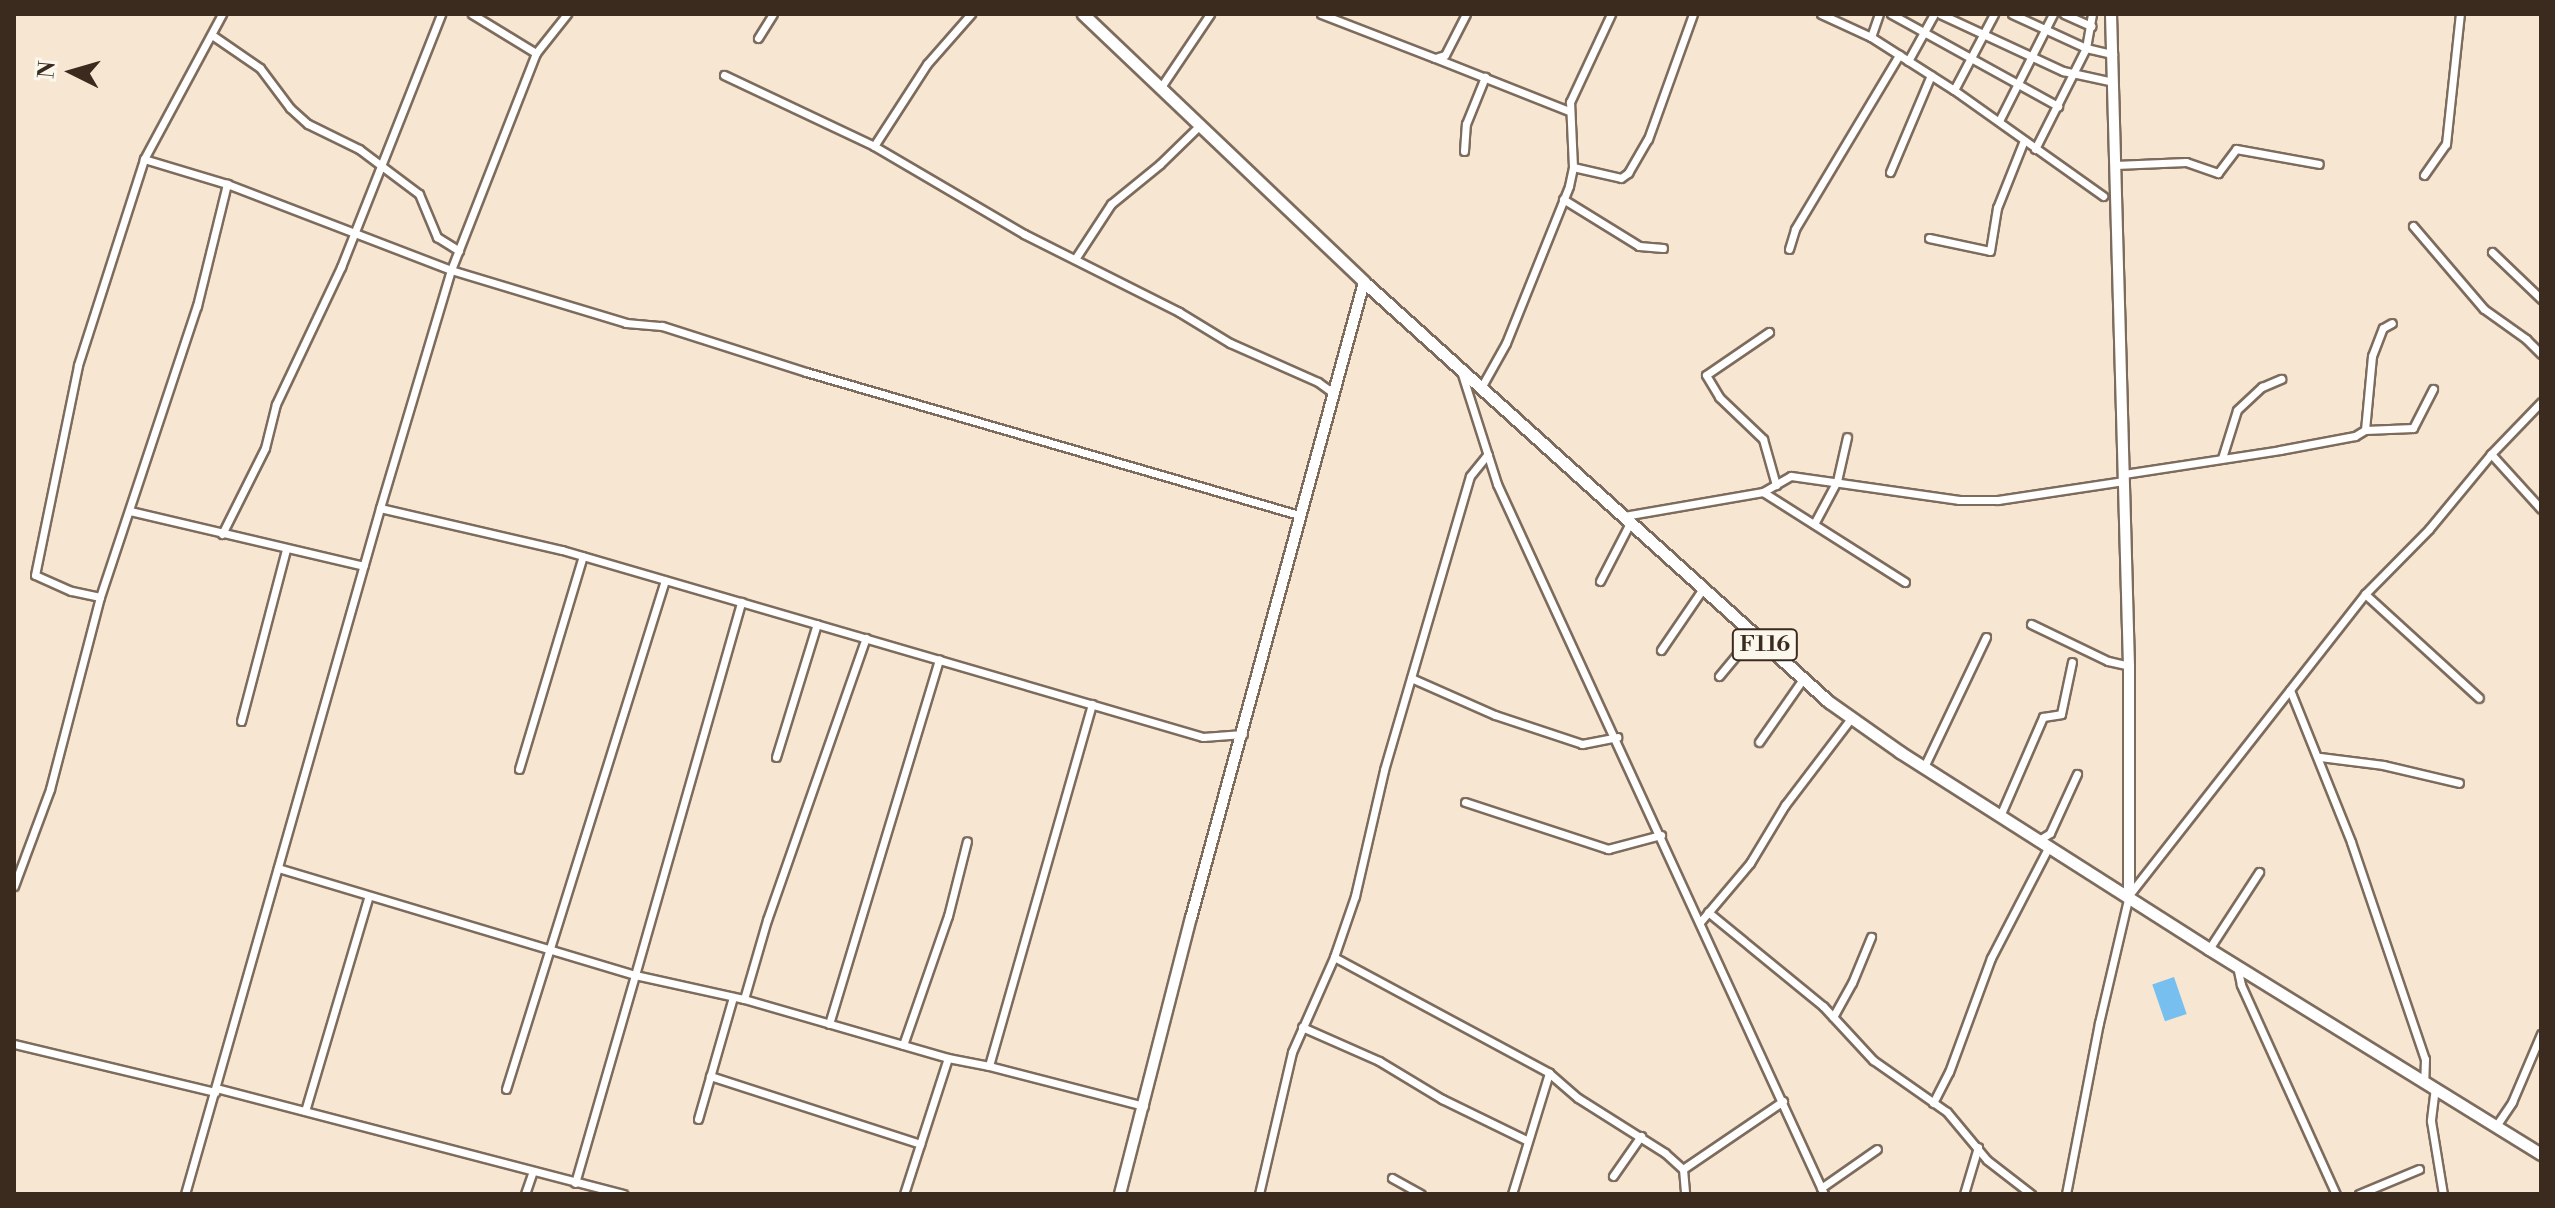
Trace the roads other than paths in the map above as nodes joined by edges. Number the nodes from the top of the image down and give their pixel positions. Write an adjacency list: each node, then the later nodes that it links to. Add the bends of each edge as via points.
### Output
1 (222, 14): 28 (street)
2 (441, 14): 58 (street)
3 (472, 14): 32 (street)
4 (567, 14): 32 (street)
5 (773, 14): 30 (street)
6 (971, 14): 52 (street, via 927,64)
7 (1083, 14): 45 (main road, F116)
8 (1210, 14): 45 (street)
9 (1321, 14): 36 (street)
10 (1466, 14): 36 (street, via 1445,55)
11 (1611, 14): 48 (street)
12 (1693, 14): 59 (street, via 1648,139 1628,173 1621,178)
13 (1821, 14): 29 (street)
14 (1879, 14): 29 (street)
15 (1891, 14): 26 (street)
16 (1937, 14): 26 (street); 27 (street)
17 (1994, 14): 27 (street)
18 (2012, 14): 25 (street)
19 (2053, 14): 25 (street)
20 (2064, 14): 24 (street)
21 (2092, 14): 24 (street)
22 (2111, 14): 33 (street)
23 (2460, 14): 61 (street, via 2446,144)
24 (2091, 26): 31 (street)
25 (2044, 27): 31 (street); 35 (street)
26 (1923, 33): 37 (street); 38 (street)
27 (1984, 34): 35 (street); 37 (street)
28 (212, 35): 55 (street); 58 (street, via 260,68 308,124 359,149)
29 (1871, 37): 34 (street)
30 (758, 38)
31 (2086, 48): 33 (street); 39 (street)
32 (536, 53): 70 (street)
33 (2113, 54): 43 (street)
34 (1899, 55): 38 (street); 69 (street, via 1795,229)
35 (2031, 56): 39 (street); 44 (street)
36 (1435, 58): 42 (street)
37 (1972, 59): 44 (street); 46 (street)
38 (1908, 61): 41 (street)
39 (2073, 74): 43 (street); 47 (street)
40 (724, 75): 52 (street)
41 (1931, 75): 46 (street); 60 (street)
42 (1485, 77): 48 (street); 54 (street, via 1466,124)
43 (2113, 82): 57 (street)
44 (2019, 86): 47 (street); 49 (street)
45 (1161, 87): 50 (main road, F116)
46 (1954, 90): 49 (street)
47 (2058, 106): 53 (street)
48 (1569, 111): 59 (street)
49 (1999, 121): 51 (street)
50 (1200, 125): 72 (street, via 1111,204); 74 (main road, F116)
51 (2024, 140): 53 (street); 67 (street, via 1997,208 1990,251)
52 (874, 146): 72 (street)
53 (2035, 149): 63 (street)
54 (1464, 151)
55 (144, 159): 62 (street); 109 (street, via 78,365 35,575)
56 (2319, 164): 57 (street, via 2236,149 2218,173 2166,160)
57 (2115, 165): 90 (street)
58 (379, 166): 66 (street); 70 (street, via 419,194 437,237)
59 (1573, 167): 64 (street)
60 (1890, 172)
61 (2424, 175)
62 (227, 184): 66 (street); 96 (street, via 197,306)
63 (2103, 196)
64 (1563, 199): 68 (street, via 1639,246); 81 (street, via 1506,343)
65 (2413, 226): 78 (street, via 2484,309)
66 (354, 230): 73 (street); 100 (street, via 280,395 265,448)
67 (1929, 238)
68 (1663, 248)
69 (1789, 249)
70 (459, 251): 73 (street)
71 (2492, 252): 75 (street)
72 (1075, 259): 83 (street)
73 (451, 270): 94 (street); 97 (street, via 626,323 662,326)
74 (1364, 282): 79 (main road, F116); 83 (street)
75 (2541, 299)
76 (2392, 323): 85 (street, via 2383,328 2372,356)
77 (1769, 332): 92 (street, via 1706,375 1719,397 1763,439)
78 (2541, 354)
79 (1460, 368): 81 (main road, F116); 87 (street)
80 (2281, 379): 89 (street, via 2262,387 2237,410)
81 (1482, 386): 98 (main road, F116)
82 (2433, 389): 85 (street, via 2413,428)
83 (1333, 393): 97 (street)
84 (2541, 402): 88 (street)
85 (2365, 430): 89 (street)
86 (1847, 437): 91 (street)
87 (1488, 454): 121 (street, via 1470,476); 129 (street, via 1549,598)
88 (2491, 454): 95 (street); 108 (street, via 2429,529)
89 (2222, 458): 90 (street)
90 (2124, 478): 91 (street, via 1998,500 1959,500); 119 (street)
91 (1837, 481): 92 (street, via 1791,476); 99 (street)
92 (1776, 485): 93 (street)
93 (1763, 492): 98 (street); 99 (street)
94 (380, 508): 102 (street); 103 (street)
95 (2541, 509)
96 (130, 511): 100 (street); 109 (street)
97 (1299, 515): 128 (street)
98 (1627, 520): 105 (street); 107 (main road, F116)
99 (1814, 524): 106 (street)
100 (222, 534): 101 (street)
101 (286, 550): 103 (street); 127 (street)
102 (583, 556): 104 (street); 134 (street)
103 (364, 566): 142 (street)
104 (665, 580): 110 (street); 151 (street)
105 (1600, 581)
106 (1905, 582)
107 (1702, 590): 113 (main road, F116); 116 (street)
108 (2365, 594): 123 (street); 124 (street)
109 (100, 597): 144 (street, via 50,789)
110 (741, 602): 111 (street); 155 (street)
111 (817, 624): 115 (street); 131 (street)
112 (2031, 624): 119 (street)
113 (1753, 635): 120 (street); 122 (main road, F116)
114 (1986, 637): 133 (street)
115 (866, 638): 117 (street); 157 (street)
116 (1661, 650)
117 (939, 659): 125 (street); 159 (street)
118 (2072, 662): 138 (street, via 2061,714 2043,717)
119 (2129, 666): 146 (street)
120 (1719, 676)
121 (1411, 678): 129 (street, via 1495,715 1582,744); 153 (street, via 1355,896)
122 (1803, 679): 126 (main road, F116); 130 (street)
123 (2290, 690): 132 (street); 146 (street)
124 (2479, 698)
125 (1092, 704): 128 (street, via 1203,737); 165 (street)
126 (1852, 717): 133 (main road, F116); 148 (street, via 1785,805 1750,863)
127 (241, 721)
128 (1243, 734): 173 (street)
129 (1617, 737): 139 (street)
130 (1759, 742)
131 (776, 757)
132 (2320, 757): 136 (street); 168 (street, via 2425,1059)
133 (1924, 767): 138 (main road, F116)
134 (519, 769)
135 (2077, 774): 141 (street)
136 (2459, 783)
137 (1465, 802): 139 (street, via 1608,849)
138 (2000, 816): 141 (main road, F116)
139 (1661, 835): 149 (street)
140 (967, 841): 163 (street, via 948,916)
141 (2044, 843): 146 (main road, F116); 172 (street)
142 (278, 868): 147 (street); 170 (street)
143 (2259, 872): 152 (street)
144 (14, 886): 145 (street)
145 (14, 893)
146 (2129, 895): 152 (main road, F116); 201 (street)
147 (368, 898): 151 (street); 174 (street)
148 (1708, 912): 149 (street); 158 (street)
149 (1701, 921): 171 (street)
150 (1871, 937): 158 (street)
151 (549, 947): 155 (street); 169 (street)
152 (2209, 949): 154 (main road, F116)
153 (1334, 957): 160 (street); 166 (street)
154 (2237, 966): 168 (main road, F116); 202 (street)
155 (635, 975): 156 (street); 188 (street)
156 (733, 997): 157 (street); 167 (street)
157 (744, 999): 159 (street)
158 (1833, 1017): 172 (street, via 1873,1060)
159 (829, 1024): 163 (street)
160 (1302, 1027): 178 (street, via 1379,1061); 195 (street, via 1280,1093)
161 (2541, 1034): 176 (street)
162 (14, 1044): 170 (street)
163 (903, 1045): 164 (street)
164 (948, 1058): 165 (street); 179 (street)
165 (989, 1066): 173 (street)
166 (1549, 1073): 177 (street, via 1578,1098); 178 (street)
167 (710, 1076): 175 (street); 179 (street)
168 (2429, 1084): 176 (main road, F116); 204 (street)
169 (506, 1089)
170 (216, 1090): 174 (street); 190 (street)
171 (1783, 1101): 183 (street); 189 (street)
172 (1933, 1103): 180 (street)
173 (1144, 1106): 194 (street)
174 (305, 1111): 185 (street)
175 (698, 1119)
176 (2496, 1126): 182 (main road, F116)
177 (1641, 1136): 183 (street); 186 (street)
178 (1526, 1140): 197 (street)
179 (920, 1144): 193 (street)
180 (1978, 1147): 199 (street); 200 (street)
181 (1877, 1149): 189 (street)
182 (2541, 1154)
183 (1683, 1169): 198 (street)
184 (2419, 1169): 203 (street)
185 (533, 1171): 188 (street); 191 (street)
186 (1613, 1176)
187 (1392, 1178): 196 (street)
188 (575, 1183): 192 (street)
189 (1822, 1191)
190 (185, 1194)
191 (525, 1194)
192 (623, 1194)
193 (904, 1194)
194 (1120, 1194)
195 (1259, 1194)
196 (1421, 1194)
197 (1512, 1194)
198 (1685, 1194)
199 (1964, 1194)
200 (2031, 1194)
201 (2066, 1194)
202 (2336, 1194)
203 (2359, 1194)
204 (2443, 1194)

